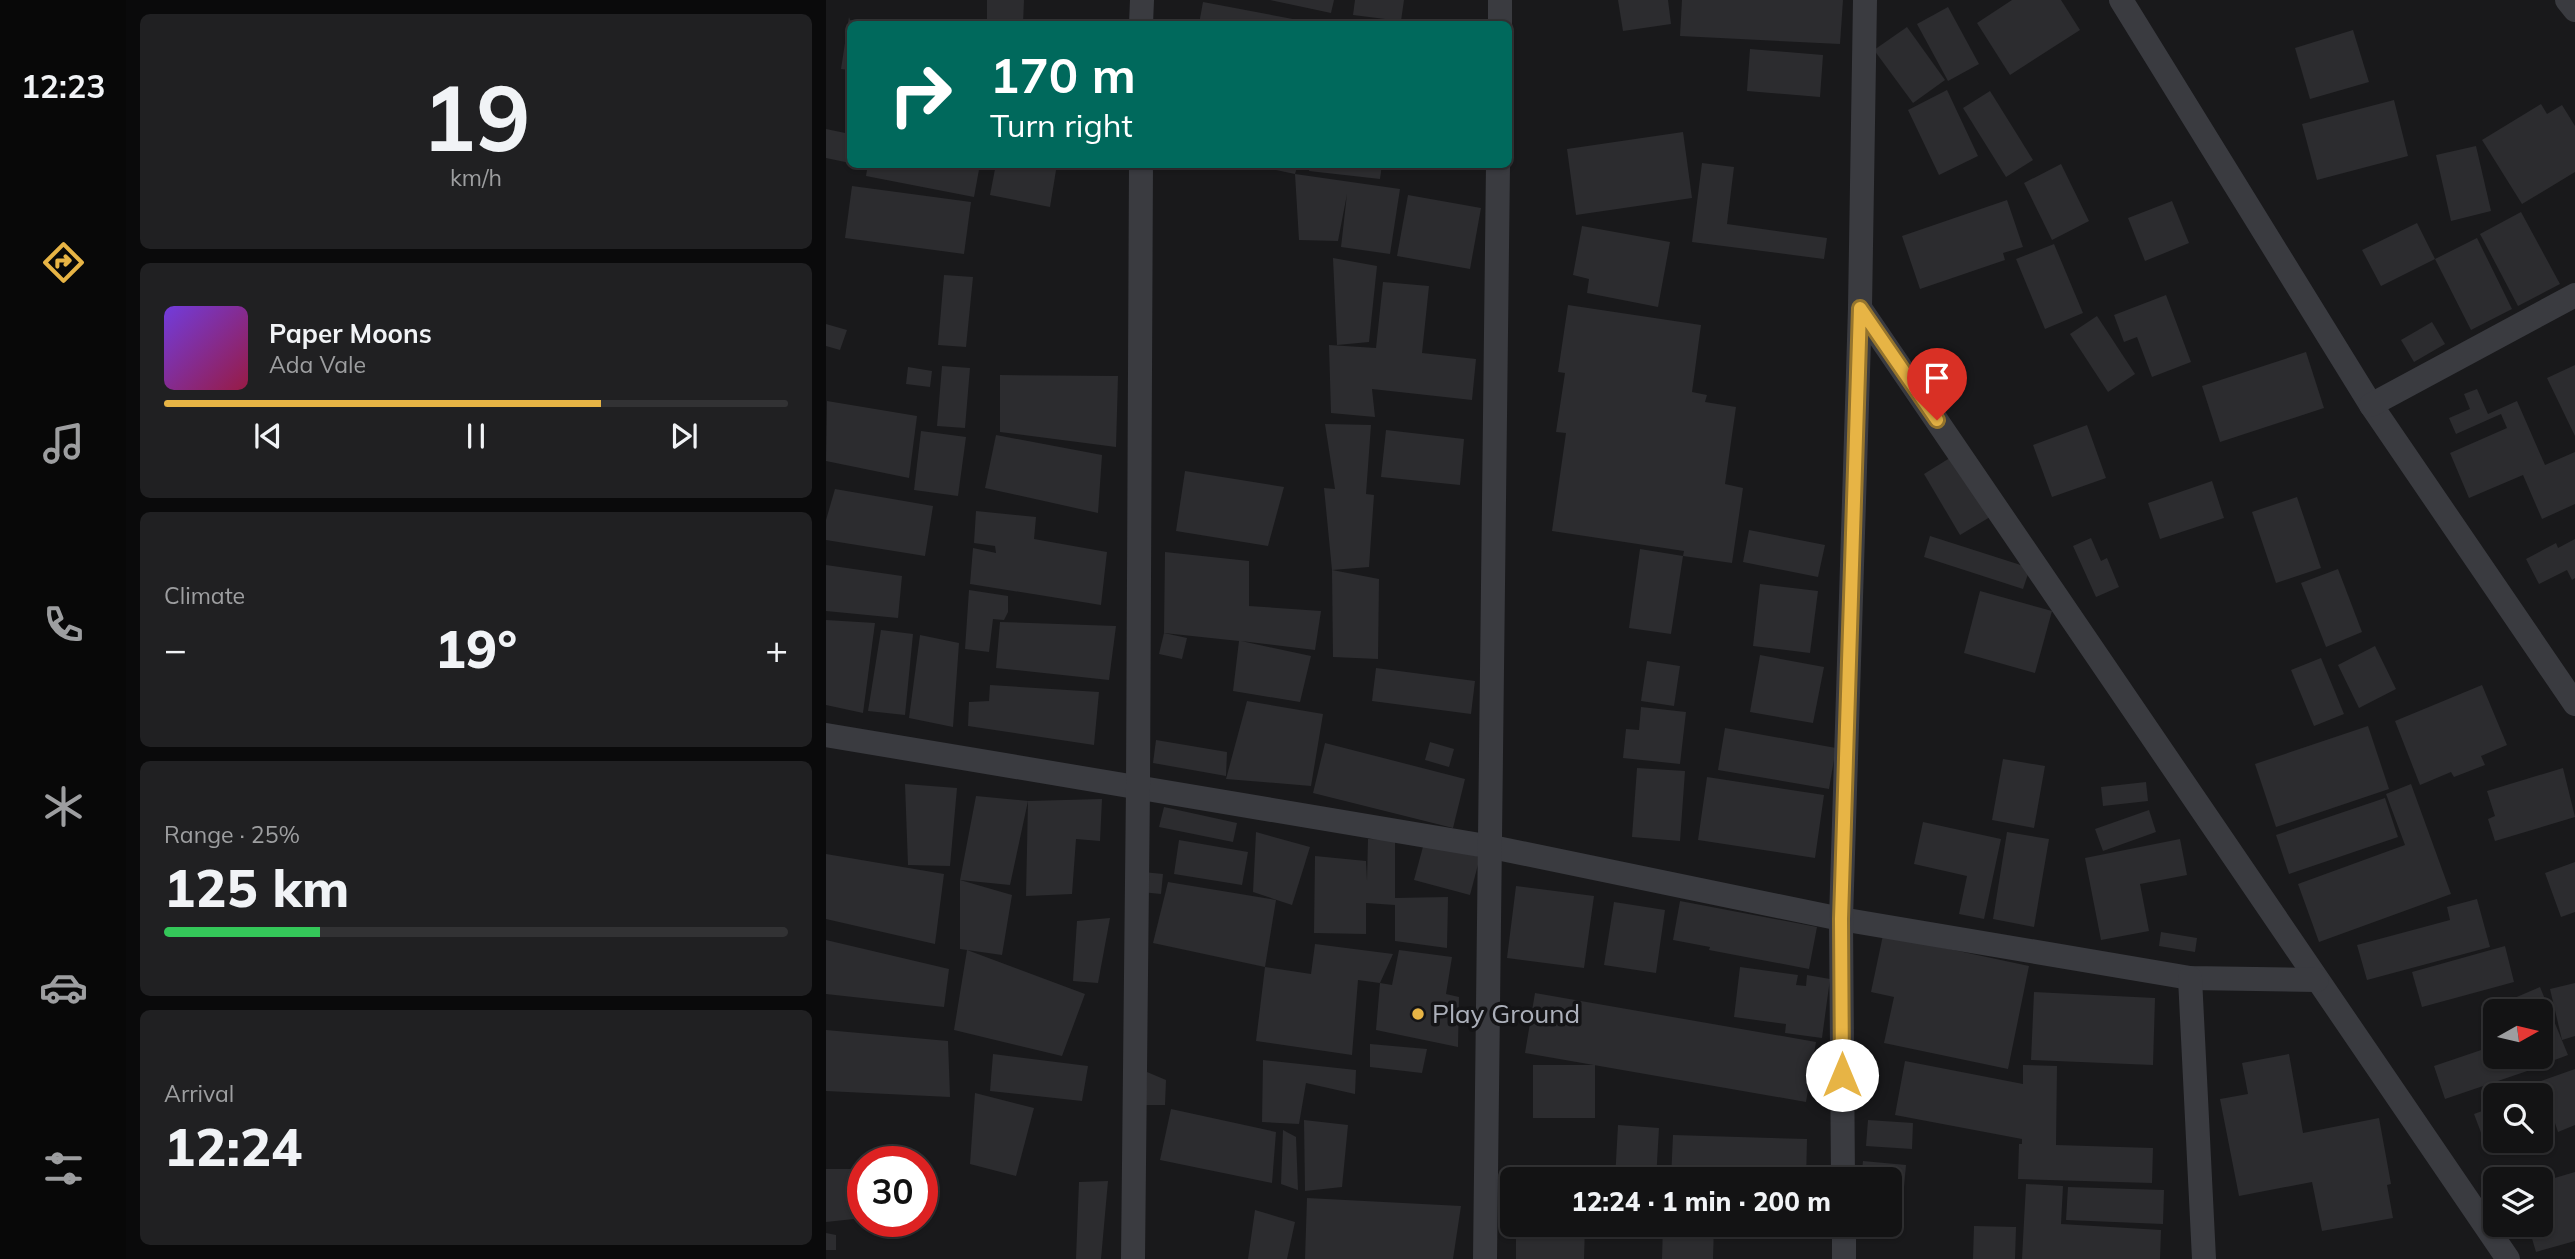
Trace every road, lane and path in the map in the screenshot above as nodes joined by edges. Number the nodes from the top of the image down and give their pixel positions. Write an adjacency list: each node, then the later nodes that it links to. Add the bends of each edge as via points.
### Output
1 (1142, 0): 7 (street)
2 (1500, 0): 8 (street)
3 (1865, 0): 12 (street)
4 (2121, 0): 13 (street)
5 (2567, 0): 6 (street)
6 (2575, 10)
7 (1141, 21)
8 (1500, 21)
9 (1140, 168): 16 (street)
10 (1498, 168): 17 (street)
11 (2575, 295): 13 (street)
12 (1860, 308): 18 (street); 20 (street)
13 (2371, 405): 14 (street)
14 (2575, 704)
15 (826, 735): 16 (street)
16 (1138, 787): 17 (street); 23 (street)
17 (1492, 847): 18 (street); 24 (street)
18 (1841, 919): 19 (street); 21 (street)
19 (2190, 978): 20 (street); 26 (street)
20 (2317, 980): 27 (street)
21 (1843, 1167)
22 (1843, 1237): 25 (street)
23 (1133, 1259)
24 (1485, 1259)
25 (1844, 1259)
26 (2204, 1259)
27 (2508, 1259)

